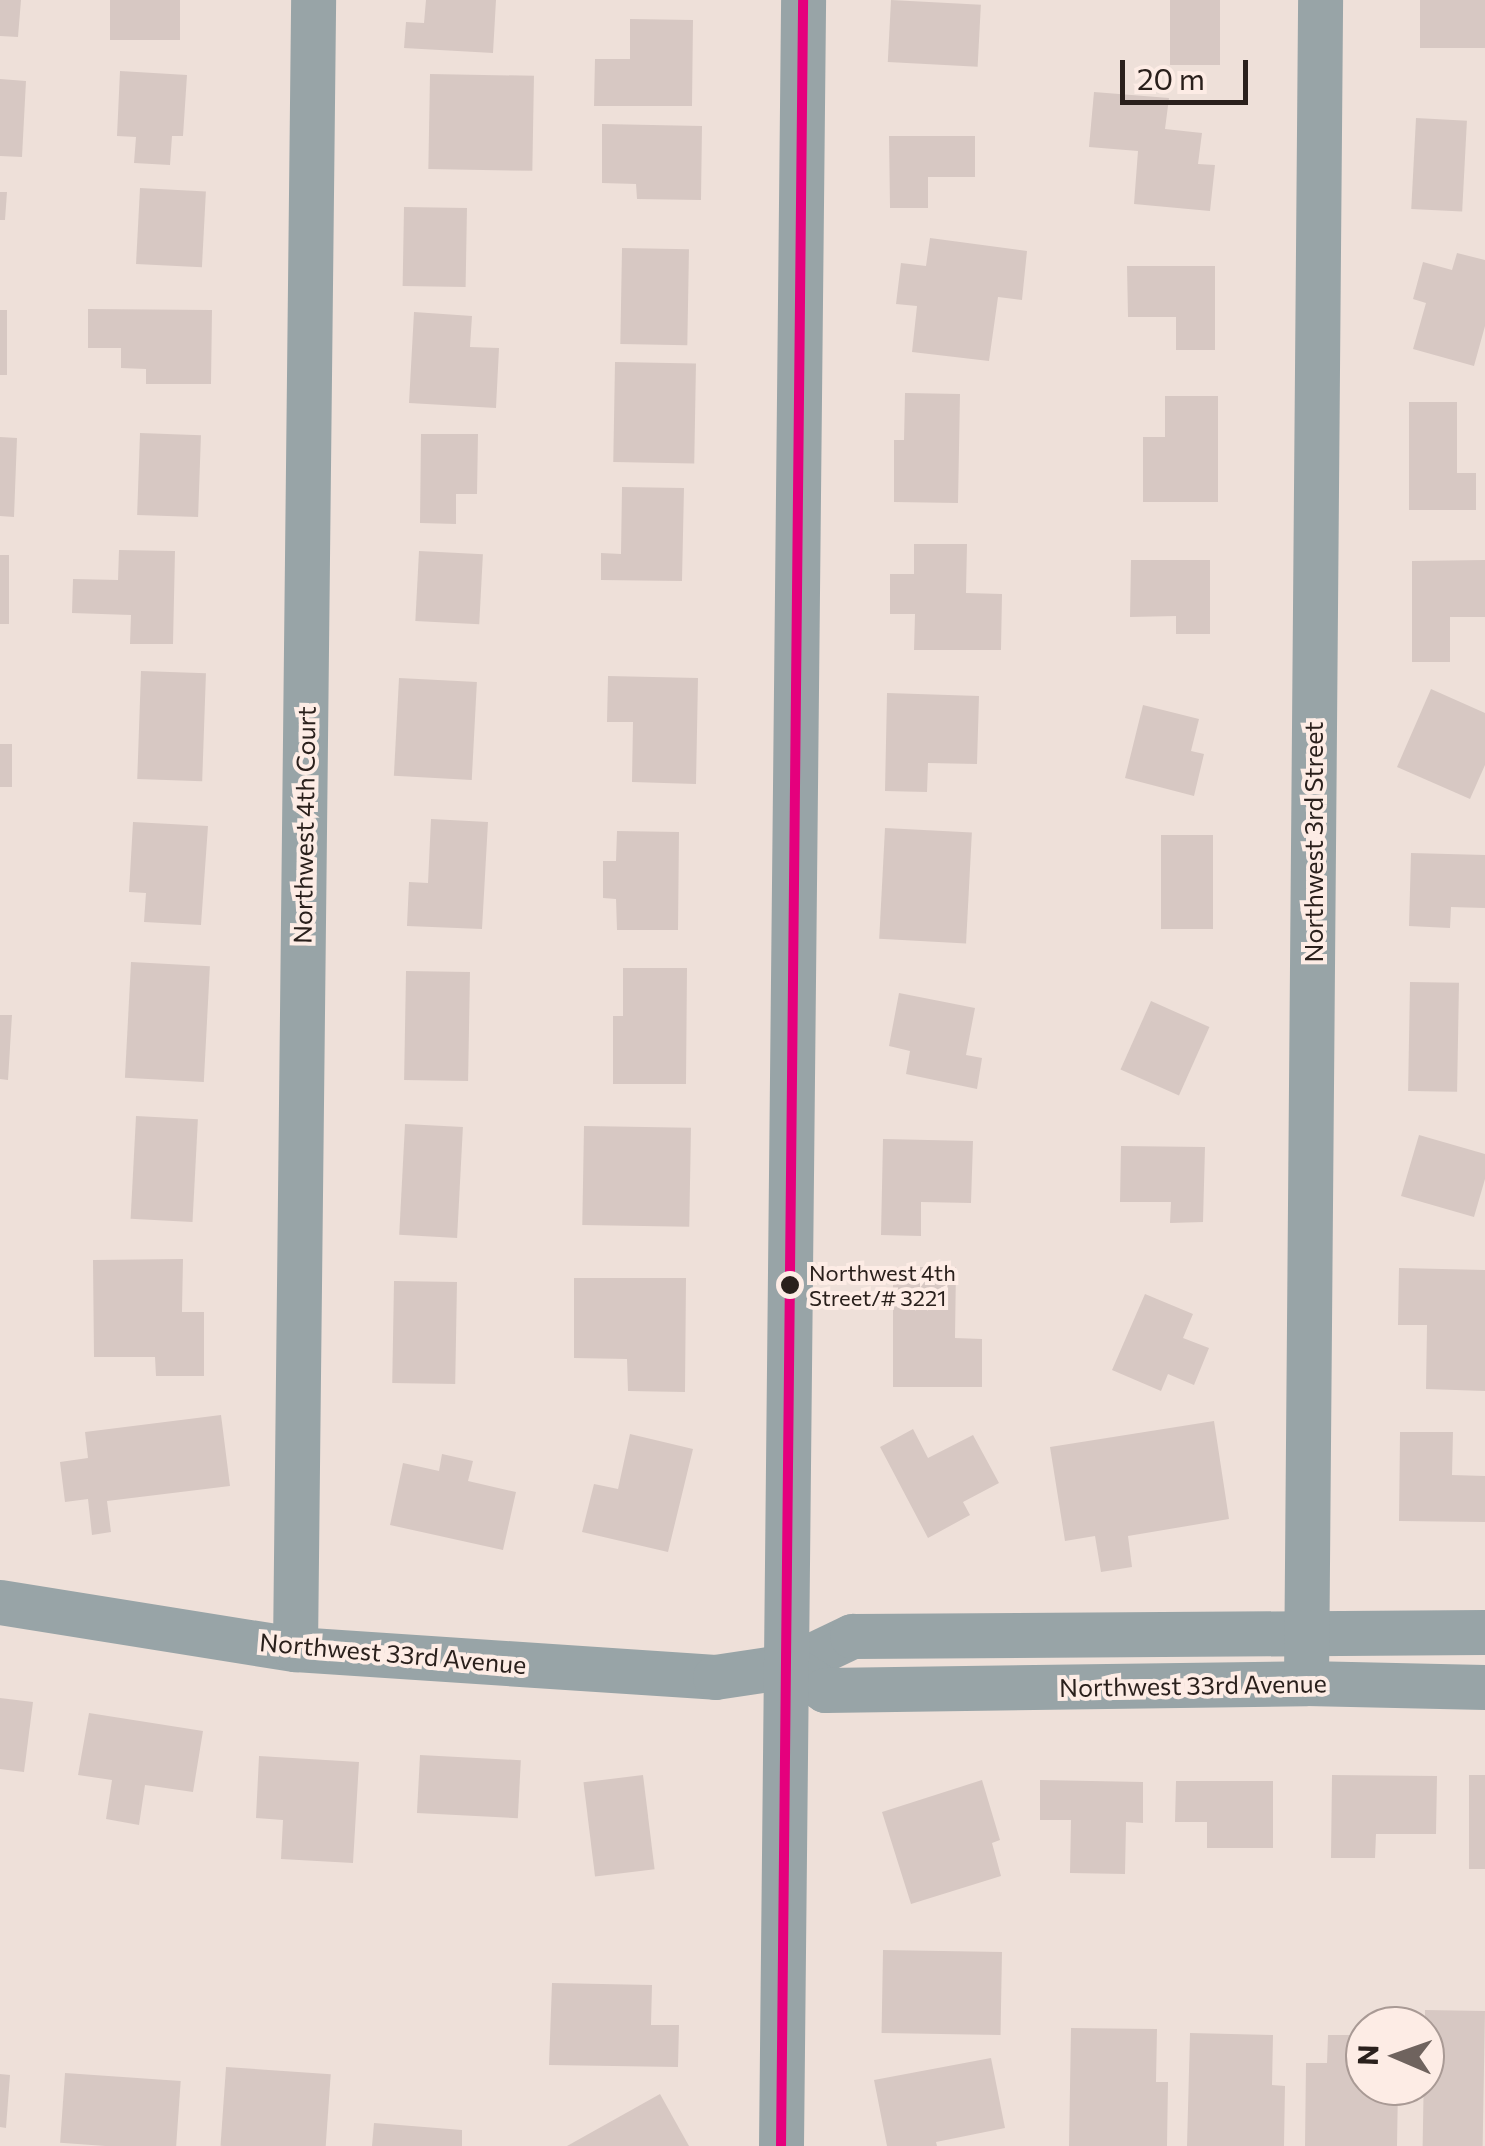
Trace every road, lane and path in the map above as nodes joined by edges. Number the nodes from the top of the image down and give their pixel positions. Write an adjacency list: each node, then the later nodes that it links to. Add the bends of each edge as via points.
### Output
1 (313, 0): 7 (street, Northwest 4th Court)
2 (802, 0): 8 (street)
3 (1320, 0): 5 (street, Northwest 3rd Street)
4 (0, 1602): 7 (street, Northwest 33rd Avenue)
5 (1306, 1630): 6 (street, Northwest 33rd Avenue); 8 (street, Northwest 33rd Avenue, via 852,1636); 9 (street, Northwest 3rd Street)
6 (1485, 1632)
7 (295, 1649): 8 (street, Northwest 33rd Avenue, via 715,1677)
8 (789, 1666): 9 (street, Northwest 33rd Avenue, via 825,1690); 11 (street)
9 (1306, 1683): 10 (street, Northwest 33rd Avenue)
10 (1485, 1687)
11 (781, 2146)

